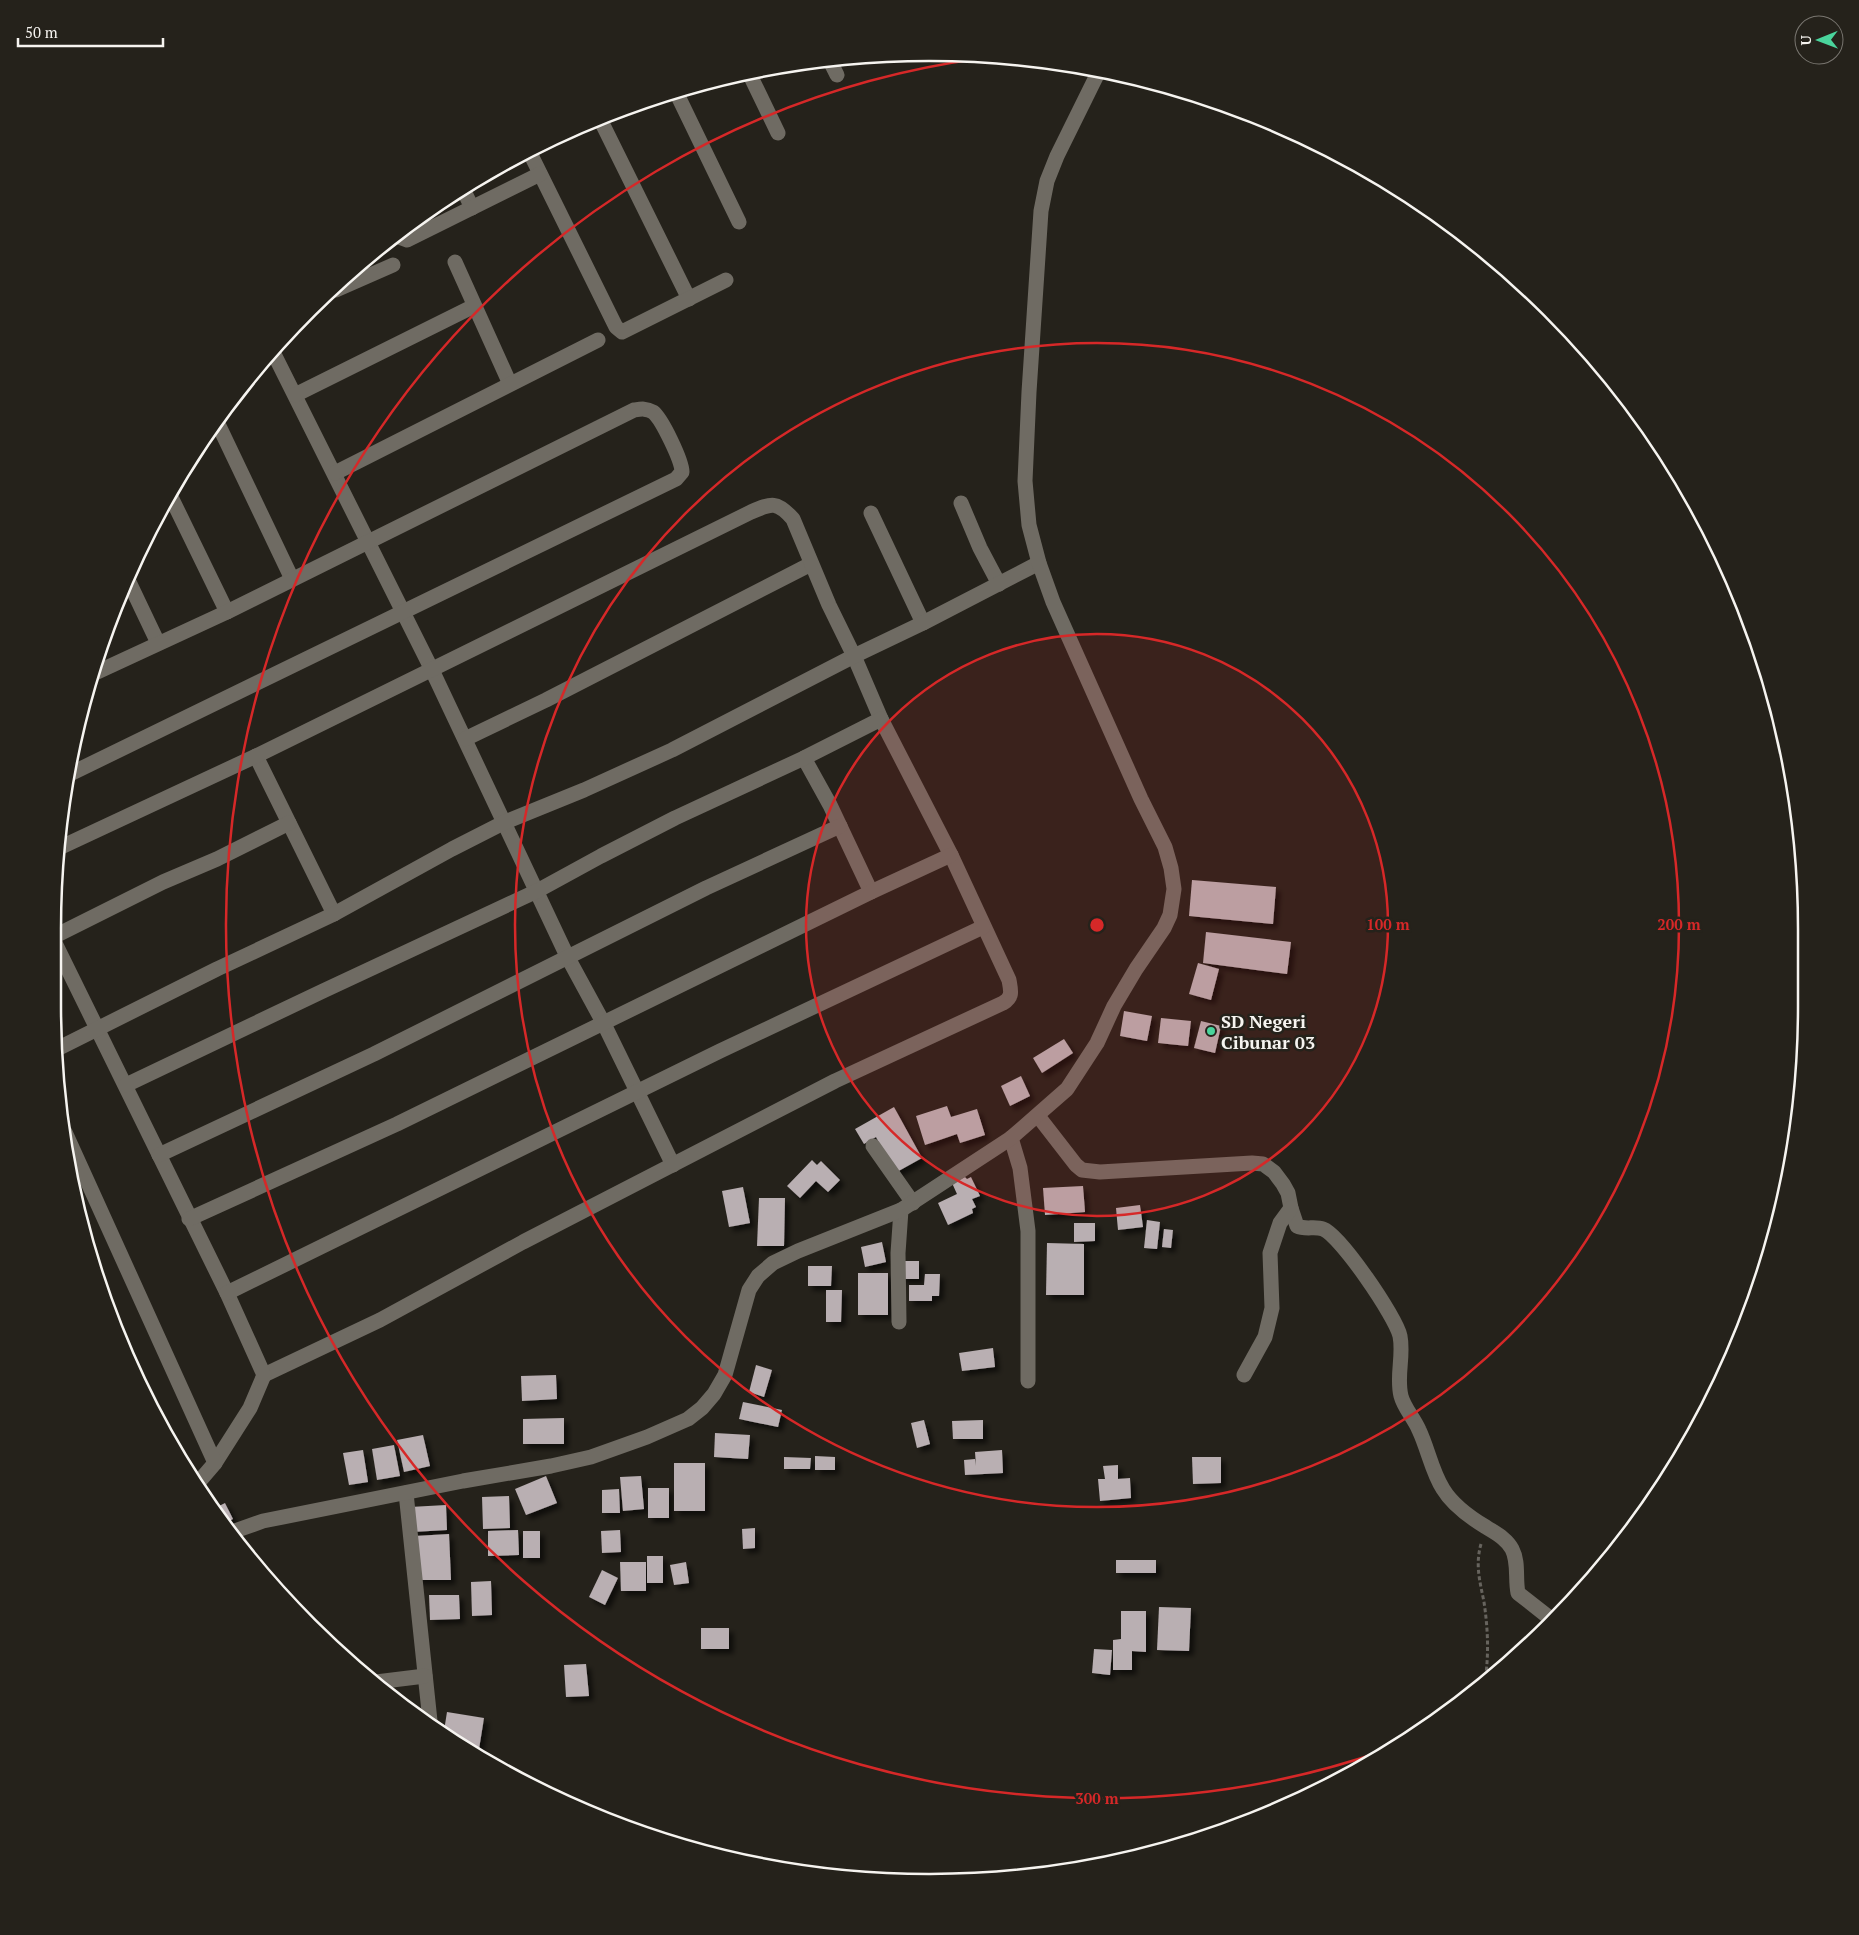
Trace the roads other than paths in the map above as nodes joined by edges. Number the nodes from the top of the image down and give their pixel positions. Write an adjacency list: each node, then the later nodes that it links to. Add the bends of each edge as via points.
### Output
1 (833, 67): 2 (street)
2 (837, 75)
3 (1096, 77): 30 (street, via 1057,156 1041,210 1025,481 1029,525)
4 (752, 80): 7 (street)
5 (679, 99): 12 (street)
6 (603, 125): 18 (street)
7 (778, 133)
8 (532, 158): 9 (street)
9 (540, 174): 11 (street); 18 (street, via 616,326 622,332)
10 (466, 196): 11 (street)
11 (472, 208): 13 (street)
12 (739, 222)
13 (404, 239)
14 (455, 262): 19 (street)
15 (393, 265): 17 (street)
16 (726, 280): 18 (street)
17 (350, 284)
18 (689, 299)
19 (474, 306): 22 (street); 23 (street)
20 (598, 340): 22 (street)
21 (276, 358): 23 (street)
22 (510, 384): 25 (street)
23 (295, 395): 25 (street)
24 (221, 429): 32 (street)
25 (335, 473): 29 (street)
26 (961, 502): 33 (street, via 980,548)
27 (174, 503): 36 (street)
28 (871, 513): 37 (street)
29 (368, 542): 32 (street); 35 (street); 35 (street, via 634,410 647,409 656,415 681,462 682,472 676,479)
30 (1039, 563): 33 (street); 64 (street, via 1053,602 1165,847 1174,889 1172,908 1164,928 1131,976 1097,1043 1066,1089)
31 (811, 564): 39 (street); 40 (street, via 793,519 777,505 766,505); 43 (street, via 631,658)
32 (292, 579): 36 (street)
33 (1000, 584): 37 (street)
34 (131, 587): 38 (street)
35 (402, 610): 40 (street); 46 (street)
36 (227, 612): 38 (street)
37 (924, 623): 39 (street)
38 (158, 643): 41 (street)
39 (854, 656): 42 (street); 47 (street, via 672,750)
40 (431, 668): 43 (street); 44 (street)
41 (101, 670)
42 (881, 718): 45 (street); 51 (street)
43 (465, 739): 47 (street)
44 (256, 756): 48 (street); 50 (street)
45 (804, 758): 49 (street); 52 (street, via 675,818)
46 (76, 771)
47 (505, 822): 52 (street); 54 (street)
48 (289, 823): 54 (street); 56 (street)
49 (840, 826): 53 (street); 58 (street)
50 (66, 845)
51 (951, 855): 53 (street); 55 (street)
52 (537, 892): 58 (street); 62 (street)
53 (871, 892): 59 (street)
54 (334, 914): 60 (street)
55 (983, 927): 63 (street); 69 (street, via 1009,980 1012,992 1009,999 835,1081)
56 (61, 933)
57 (61, 955): 60 (street)
58 (567, 956): 59 (street); 68 (street, via 374,1054)
59 (604, 1024): 63 (street); 72 (street)
60 (98, 1028): 61 (street); 62 (street)
61 (62, 1046)
62 (126, 1085): 68 (street)
63 (637, 1091): 69 (street); 73 (street)
64 (1038, 1116): 65 (street); 71 (street, via 1082,1170 1100,1172 1263,1164 1283,1184)
65 (1011, 1138): 70 (street); 77 (street, via 1020,1168 1028,1230)
66 (873, 1146): 70 (street)
67 (74, 1153): 78 (street)
68 (159, 1155): 72 (street)
69 (673, 1165): 75 (street, via 380,1320)
70 (907, 1207): 74 (street, via 898,1253); 80 (street, via 798,1251 773,1263 758,1276 749,1290 725,1375 702,1408 688,1418 591,1457)
71 (1291, 1208): 76 (street, via 1280,1223 1270,1253 1272,1308 1265,1337); 82 (street, via 1298,1226 1323,1229 1333,1238 1391,1313 1402,1346 1399,1380 1402,1399 1419,1428 1442,1488 1450,1499 1497,1533 1512,1549 1520,1596)
72 (189, 1219): 73 (street)
73 (227, 1292): 75 (street)
74 (899, 1322)
75 (264, 1375): 78 (street, via 250,1408)
76 (1244, 1375)
77 (1028, 1381)
78 (215, 1463): 79 (street)
79 (202, 1478)
80 (406, 1493): 81 (street, via 262,1521); 83 (street)
81 (238, 1530)
82 (1546, 1616)
83 (425, 1676): 84 (street); 85 (street)
84 (385, 1681)
85 (429, 1714)

